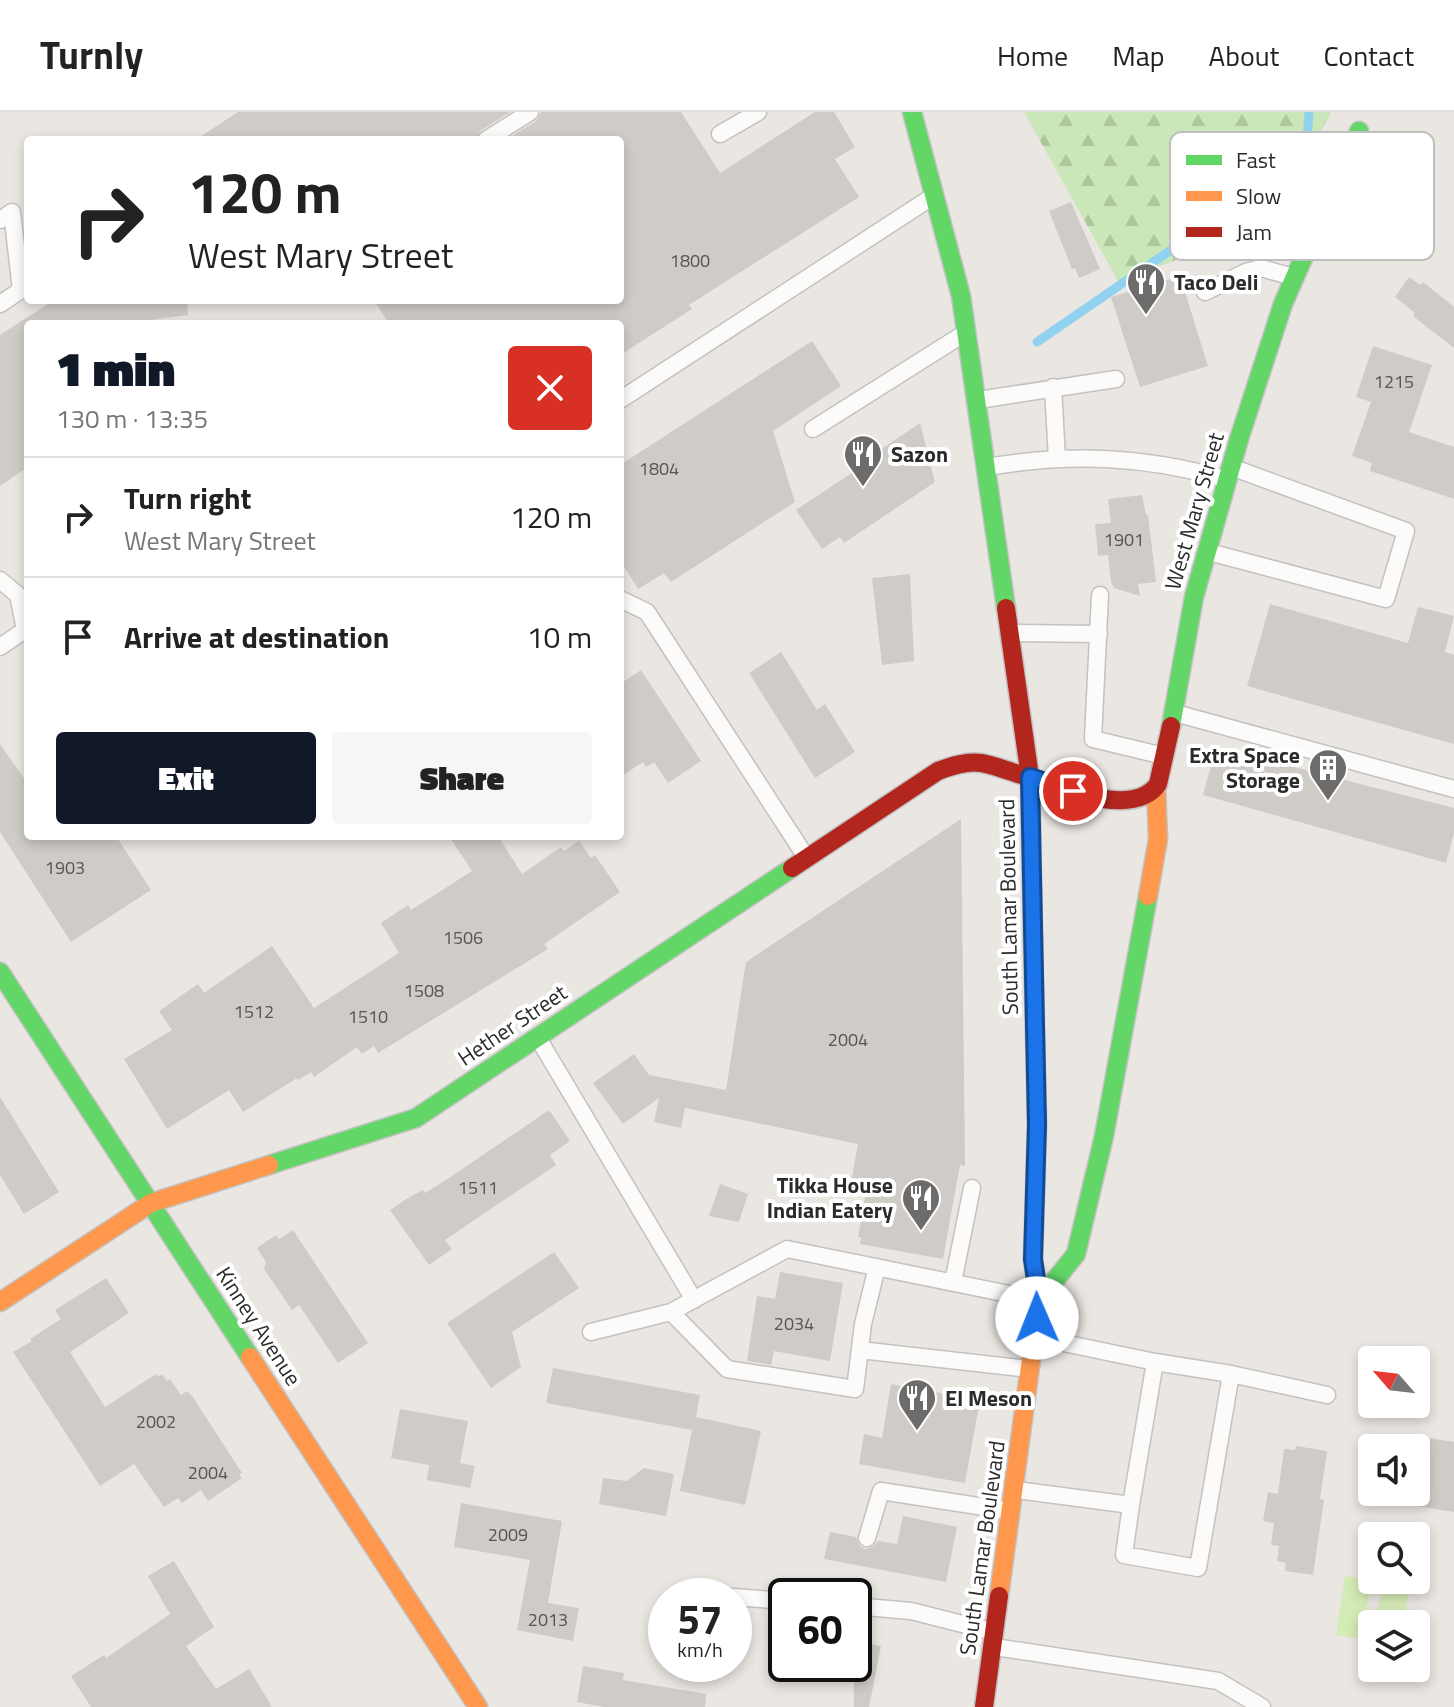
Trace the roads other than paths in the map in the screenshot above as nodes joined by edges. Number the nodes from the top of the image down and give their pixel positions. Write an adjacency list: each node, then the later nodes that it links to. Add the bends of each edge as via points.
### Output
1 (530, 112): 5 (lane)
2 (758, 112): 4 (lane)
3 (912, 112): 6 (street, South Lamar Boulevard)
4 (720, 134)
5 (492, 136)
6 (933, 196): 12 (street, South Lamar Boulevard); 15 (lane)
7 (0, 220): 11 (lane, via 12,212 21,290)
8 (1302, 260): 9 (street, West Mary Street)
9 (1294, 278): 10 (lane, via 1261,268); 20 (street, West Mary Street)
10 (1205, 292)
11 (0, 304)
12 (966, 333): 16 (street, South Lamar Boulevard); 17 (lane)
13 (1116, 379): 14 (lane)
14 (1053, 387): 16 (lane); 18 (lane)
15 (624, 397)
16 (976, 401): 19 (street, South Lamar Boulevard)
17 (813, 429)
18 (1057, 459): 19 (lane); 20 (lane, via 1119,459)
19 (986, 467): 27 (street, South Lamar Boulevard)
20 (1230, 474): 21 (street, West Mary Street); 21 (lane, via 1406,531 1386,599)
21 (1207, 552): 30 (street, West Mary Street)
22 (0, 580): 25 (lane, via 18,595)
23 (1100, 595): 28 (lane)
24 (624, 601): 35 (lane, via 647,612)
25 (24, 625)
26 (24, 631): 29 (lane)
27 (1009, 633): 28 (lane); 32 (street, South Lamar Boulevard)
28 (1099, 634): 31 (lane, via 1093,739)
29 (0, 647)
30 (1173, 713): 31 (street, West Mary Street); 34 (lane)
31 (1165, 756): 33 (street, West Mary Street)
32 (1030, 777): 33 (street, via 1110,801 1140,800); 35 (street, Hether Street, via 980,763 947,767); 43 (street, South Lamar Boulevard, via 1037,1125 1033,1259)
33 (1156, 788): 43 (street, West Mary Street, via 1158,839 1104,1136 1076,1254)
34 (1454, 789)
35 (807, 858): 37 (street, Hether Street)
36 (0, 972): 39 (street, Kinney Avenue)
37 (538, 1037): 39 (street, Hether Street, via 416,1118); 42 (lane)
38 (972, 1188): 41 (lane)
39 (151, 1203): 44 (street, Hether Street); 59 (street, Kinney Avenue)
40 (877, 1267): 41 (lane); 42 (lane, via 787,1249); 48 (lane)
41 (953, 1282): 43 (lane)
42 (694, 1300): 45 (lane)
43 (1039, 1300): 47 (street, South Lamar Boulevard)
44 (0, 1302)
45 (671, 1312): 46 (lane); 48 (lane, via 727,1369 855,1389)
46 (591, 1332)
47 (1034, 1337): 49 (lane); 50 (street, South Lamar Boulevard)
48 (860, 1350): 50 (lane)
49 (1155, 1362): 51 (lane); 54 (lane)
50 (1030, 1369): 53 (street, South Lamar Boulevard)
51 (1231, 1374): 52 (lane); 54 (lane, via 1198,1568 1124,1555)
52 (1327, 1395)
53 (1014, 1489): 54 (lane); 55 (street, South Lamar Boulevard)
54 (1131, 1505)
55 (1011, 1511): 56 (lane, via 881,1491); 58 (street, South Lamar Boulevard)
56 (867, 1538)
57 (872, 1608): 58 (lane, via 911,1611)
58 (994, 1640): 60 (street, South Lamar Boulevard); 61 (lane, via 1218,1681)
59 (478, 1707)
60 (984, 1707)
61 (1262, 1707)

